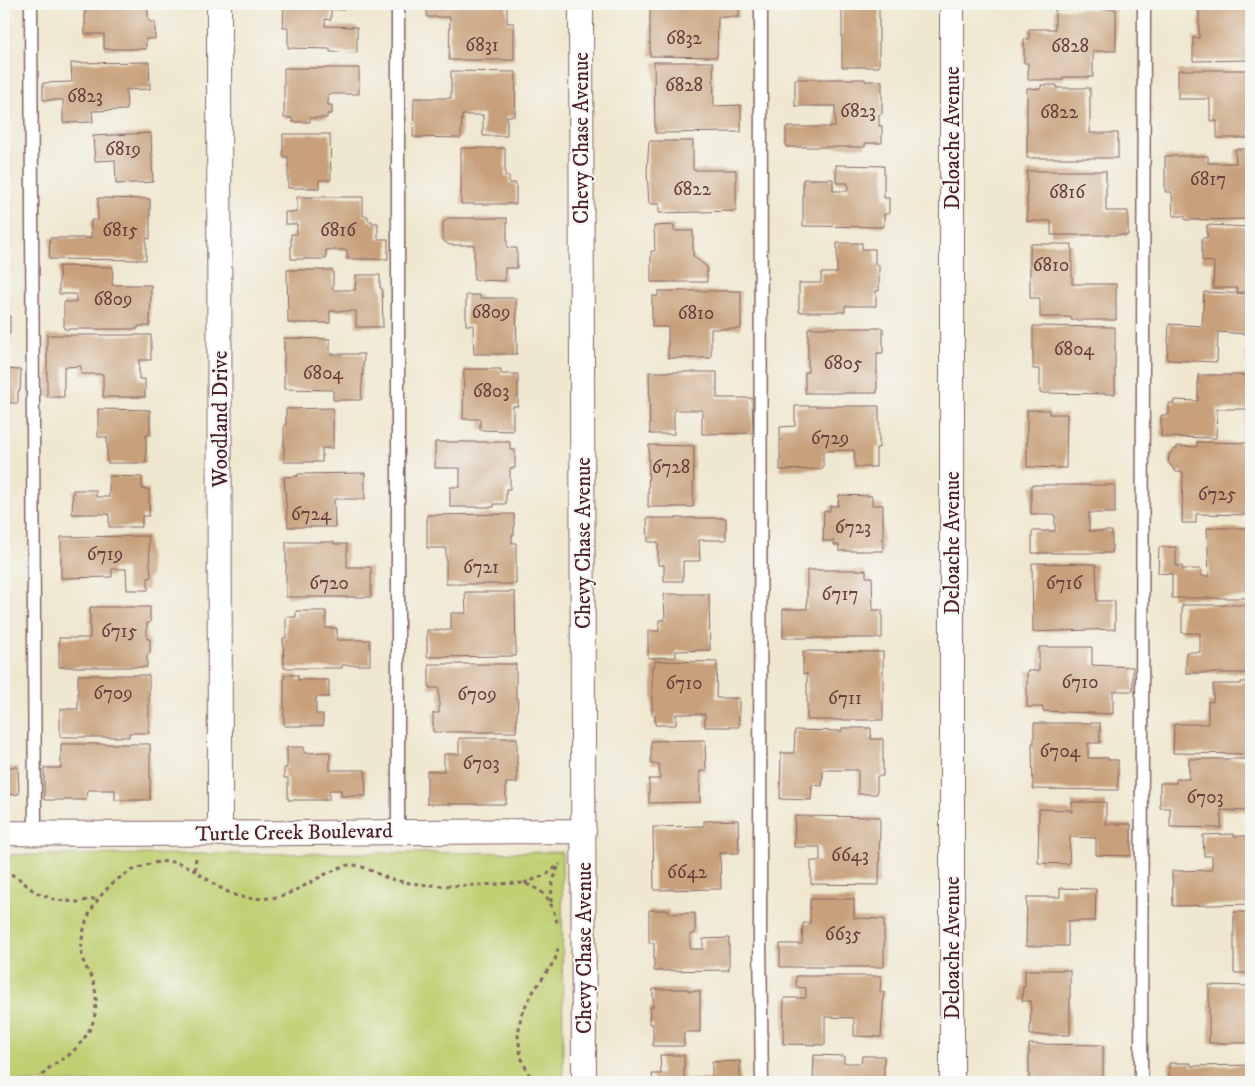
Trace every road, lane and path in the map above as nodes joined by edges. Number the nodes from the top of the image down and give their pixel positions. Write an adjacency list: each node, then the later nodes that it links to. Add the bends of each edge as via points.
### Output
1 (31, 4): 11 (lane)
2 (219, 4): 12 (street, Woodland Drive)
3 (398, 4): 8 (lane)
4 (581, 4): 9 (street, Chevy Chase Avenue)
5 (761, 4): 22 (lane)
6 (952, 4): 23 (street, Deloache Avenue)
7 (1144, 4): 24 (lane)
8 (398, 831): 9 (street, Turtle Creek Boulevard); 12 (street, Turtle Creek Boulevard)
9 (584, 831): 21 (street, Chevy Chase Avenue)
10 (4, 833): 11 (street, Turtle Creek Boulevard)
11 (35, 834): 12 (street, Turtle Creek Boulevard)
12 (220, 834)
13 (558, 866): 16 (path, via 552,884)
14 (4, 870): 15 (path, via 36,892 56,900 78,902)
15 (100, 898): 16 (path, via 106,889 127,873 163,861 177,862 195,870 237,896 271,898 287,894 347,864 358,865 394,880 435,886 523,883 544,893); 19 (path, via 91,910 83,936 82,954 93,981 96,1001 93,1021 84,1040 48,1069)
16 (551, 903): 17 (path)
17 (559, 929)
18 (559, 937): 20 (path, via 555,960 521,1015 518,1036 521,1057)
19 (38, 1082)
20 (535, 1082)
21 (584, 1082)
22 (762, 1082)
23 (952, 1082)
24 (1142, 1082)

